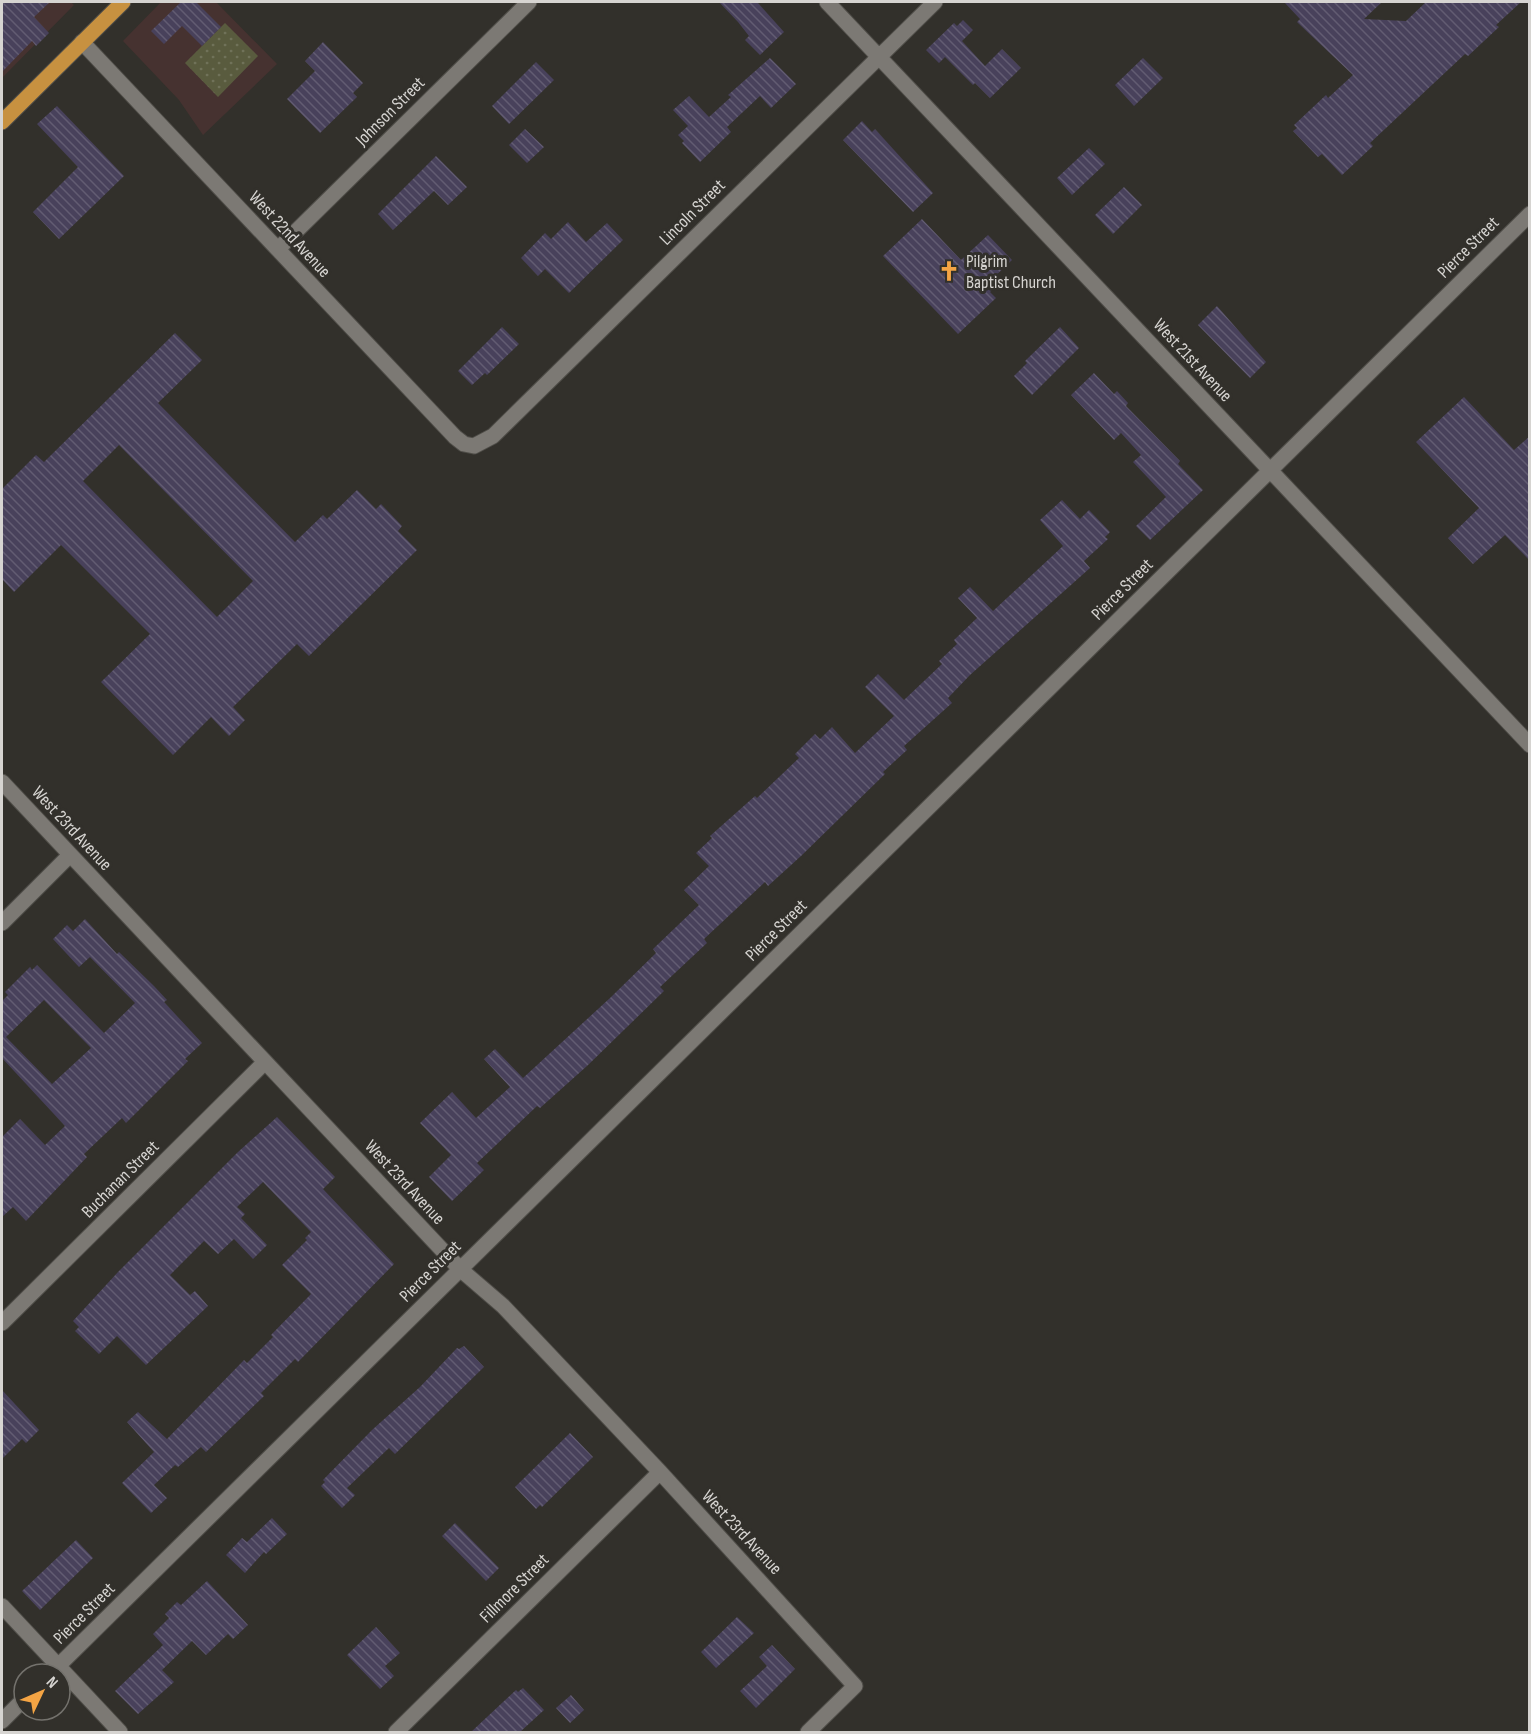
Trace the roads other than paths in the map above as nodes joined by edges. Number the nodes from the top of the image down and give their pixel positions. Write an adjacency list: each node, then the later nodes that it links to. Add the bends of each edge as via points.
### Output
1 (123, 2): 5 (main road)
2 (529, 2): 9 (street, Johnson Street)
3 (828, 2): 6 (street, West 21st Avenue)
4 (935, 2): 6 (street, Lincoln Street)
5 (82, 42): 7 (main road); 9 (street, West 22nd Avenue)
6 (879, 56): 10 (street, Lincoln Street, via 493,436); 11 (street, West 21st Avenue)
7 (2, 122)
8 (1530, 214): 11 (street, Pierce Street)
9 (278, 249): 10 (street, West 22nd Avenue, via 455,437)
10 (474, 446)
11 (1270, 470): 12 (street, West 21st Avenue); 17 (street, Pierce Street)
12 (1530, 745)
13 (2, 782): 14 (street, West 23rd Avenue)
14 (70, 855): 15 (street); 16 (street, West 23rd Avenue)
15 (2, 923)
16 (265, 1062): 17 (street, West 23rd Avenue); 18 (street, Buchanan Street)
17 (460, 1269): 19 (street, West 23rd Avenue, via 503,1306); 22 (street, Pierce Street)
18 (2, 1323)
19 (660, 1472): 25 (street, Fillmore Street); 26 (street, West 23rd Avenue, via 855,1686)
20 (2, 1606): 21 (street)
21 (48, 1662)
22 (62, 1662)
23 (72, 1687): 24 (street)
24 (120, 1732)
25 (396, 1732)
26 (808, 1732)

